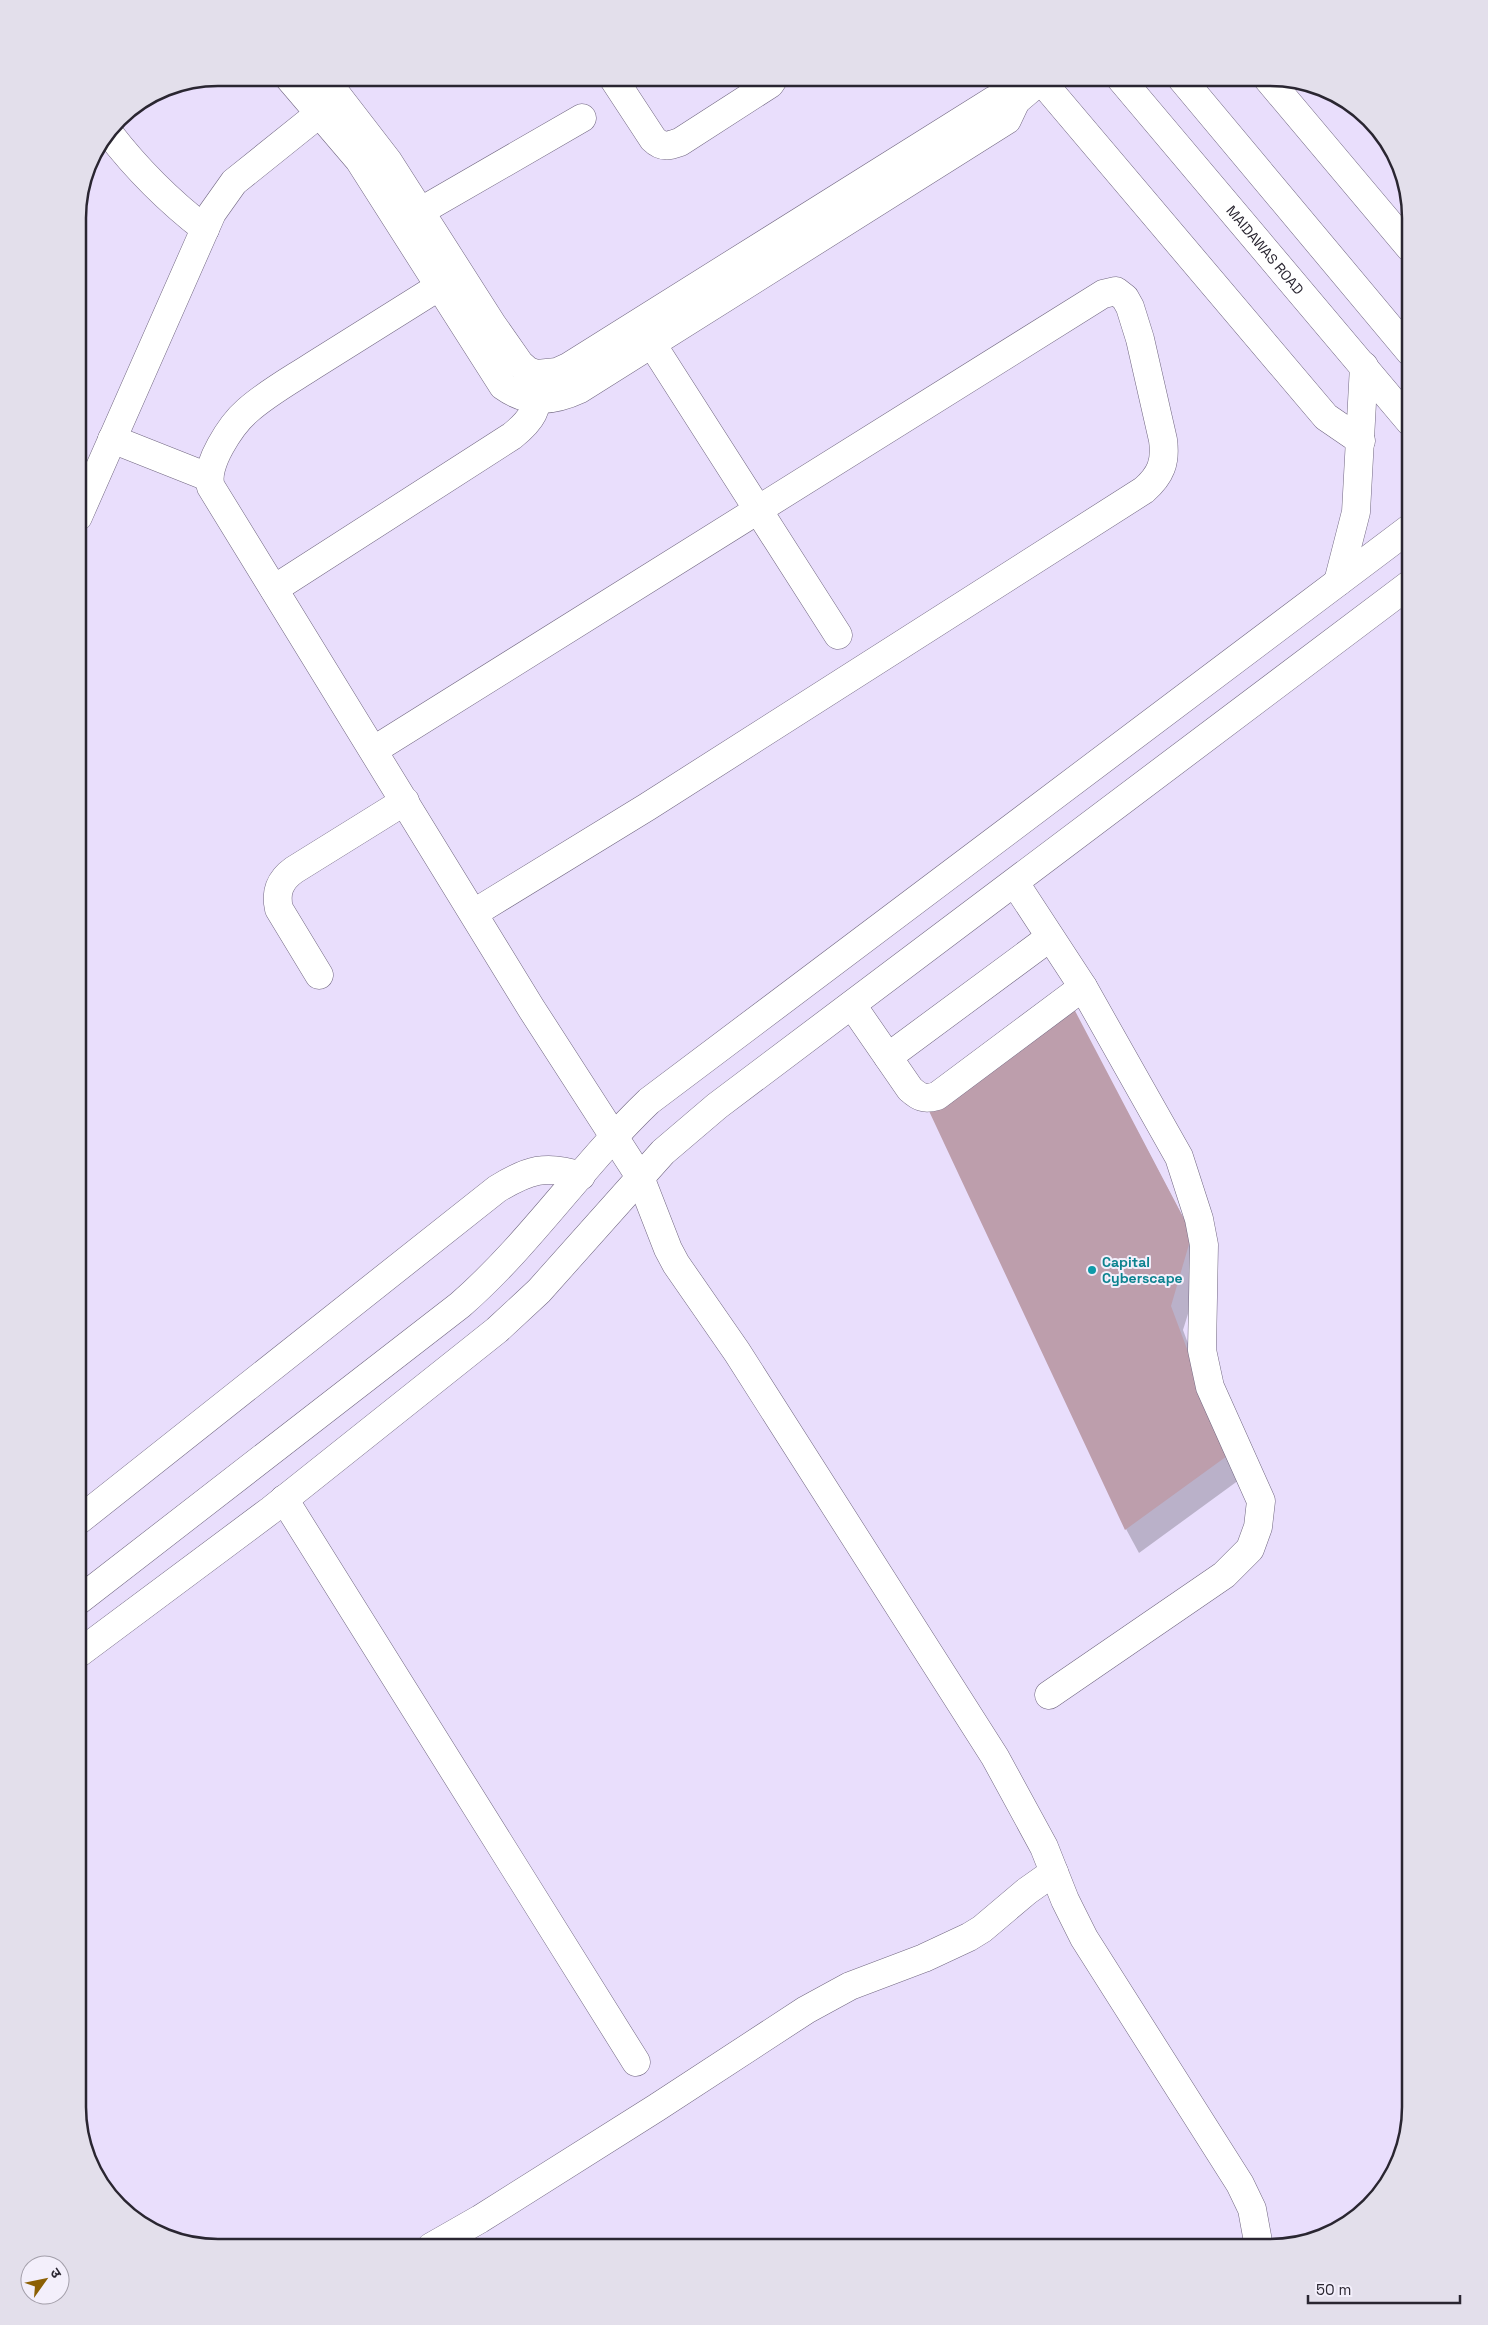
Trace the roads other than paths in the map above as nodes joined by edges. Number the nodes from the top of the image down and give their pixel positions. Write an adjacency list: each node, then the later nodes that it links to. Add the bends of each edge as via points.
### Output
1 (311, 86): 9 (street)
2 (618, 86): 3 (street, via 653,139 668,146 680,142)
3 (766, 87)
4 (1031, 87): 10 (street)
5 (1048, 87): 23 (street, via 1326,417)
6 (1128, 87): 19 (street, MAIDAWAS ROAD)
7 (1188, 87): 17 (street)
8 (1275, 87): 15 (street)
9 (325, 91): 13 (street, via 388,161); 14 (street, via 234,182 215,207); 16 (street, via 359,160)
10 (1016, 101): 18 (street, via 1007,120); 20 (street, via 994,100 557,372)
11 (582, 118): 13 (street)
12 (113, 138): 14 (street, via 155,184)
13 (421, 211): 20 (street, via 498,332)
14 (205, 229): 22 (street)
15 (1402, 238)
16 (440, 286): 20 (street, via 503,386 518,395); 24 (street, via 258,401 225,439)
17 (1402, 339)
18 (652, 344): 20 (street, via 580,389 552,400); 26 (street)
19 (1364, 366): 21 (street, MAIDAWAS ROAD); 23 (street)
20 (538, 387): 29 (street, via 529,420 512,436)
21 (1402, 412)
22 (112, 439): 24 (street); 25 (street)
23 (1360, 441): 28 (street, via 1356,512)
24 (208, 477): 29 (street)
25 (87, 497)
26 (759, 509): 31 (street); 32 (street); 35 (street, via 1102,294 1116,291 1125,298 1140,339 1163,440 1163,465 1155,481 793,714)
27 (1402, 534): 28 (street)
28 (1338, 582): 41 (street, via 663,1090)
29 (274, 589): 32 (street)
30 (1402, 590): 34 (street)
31 (838, 635)
32 (374, 750): 33 (street)
33 (405, 801): 35 (street); 37 (street, via 294,870 280,884 279,909)
34 (1014, 883): 36 (street); 39 (street)
35 (474, 913): 41 (street, via 531,1008)
36 (1050, 938): 38 (street); 40 (street)
37 (319, 975)
38 (1083, 988): 40 (street, via 937,1096 920,1098); 48 (street, via 1179,1157 1204,1245 1202,1350 1210,1387 1261,1502 1258,1527 1250,1549 1224,1575)
39 (852, 1005): 40 (street); 43 (street, via 717,1106 663,1152)
40 (888, 1057)
41 (615, 1136): 42 (street); 43 (street)
42 (582, 1176): 45 (street, via 548,1168 531,1171 497,1189); 46 (street, via 516,1251 460,1305)
43 (640, 1177): 44 (street, via 521,1310); 49 (street, via 676,1264 726,1336 996,1757 1025,1808)
44 (284, 1499): 47 (street); 50 (street)
45 (86, 1514)
46 (86, 1596)
47 (86, 1648)
48 (1049, 1695)
49 (1054, 1872): 51 (street, via 969,1937 850,1986 806,2010); 52 (street, via 1084,1938 1240,2184 1252,2208)
50 (636, 2062)
51 (446, 2238)
52 (1257, 2239)

